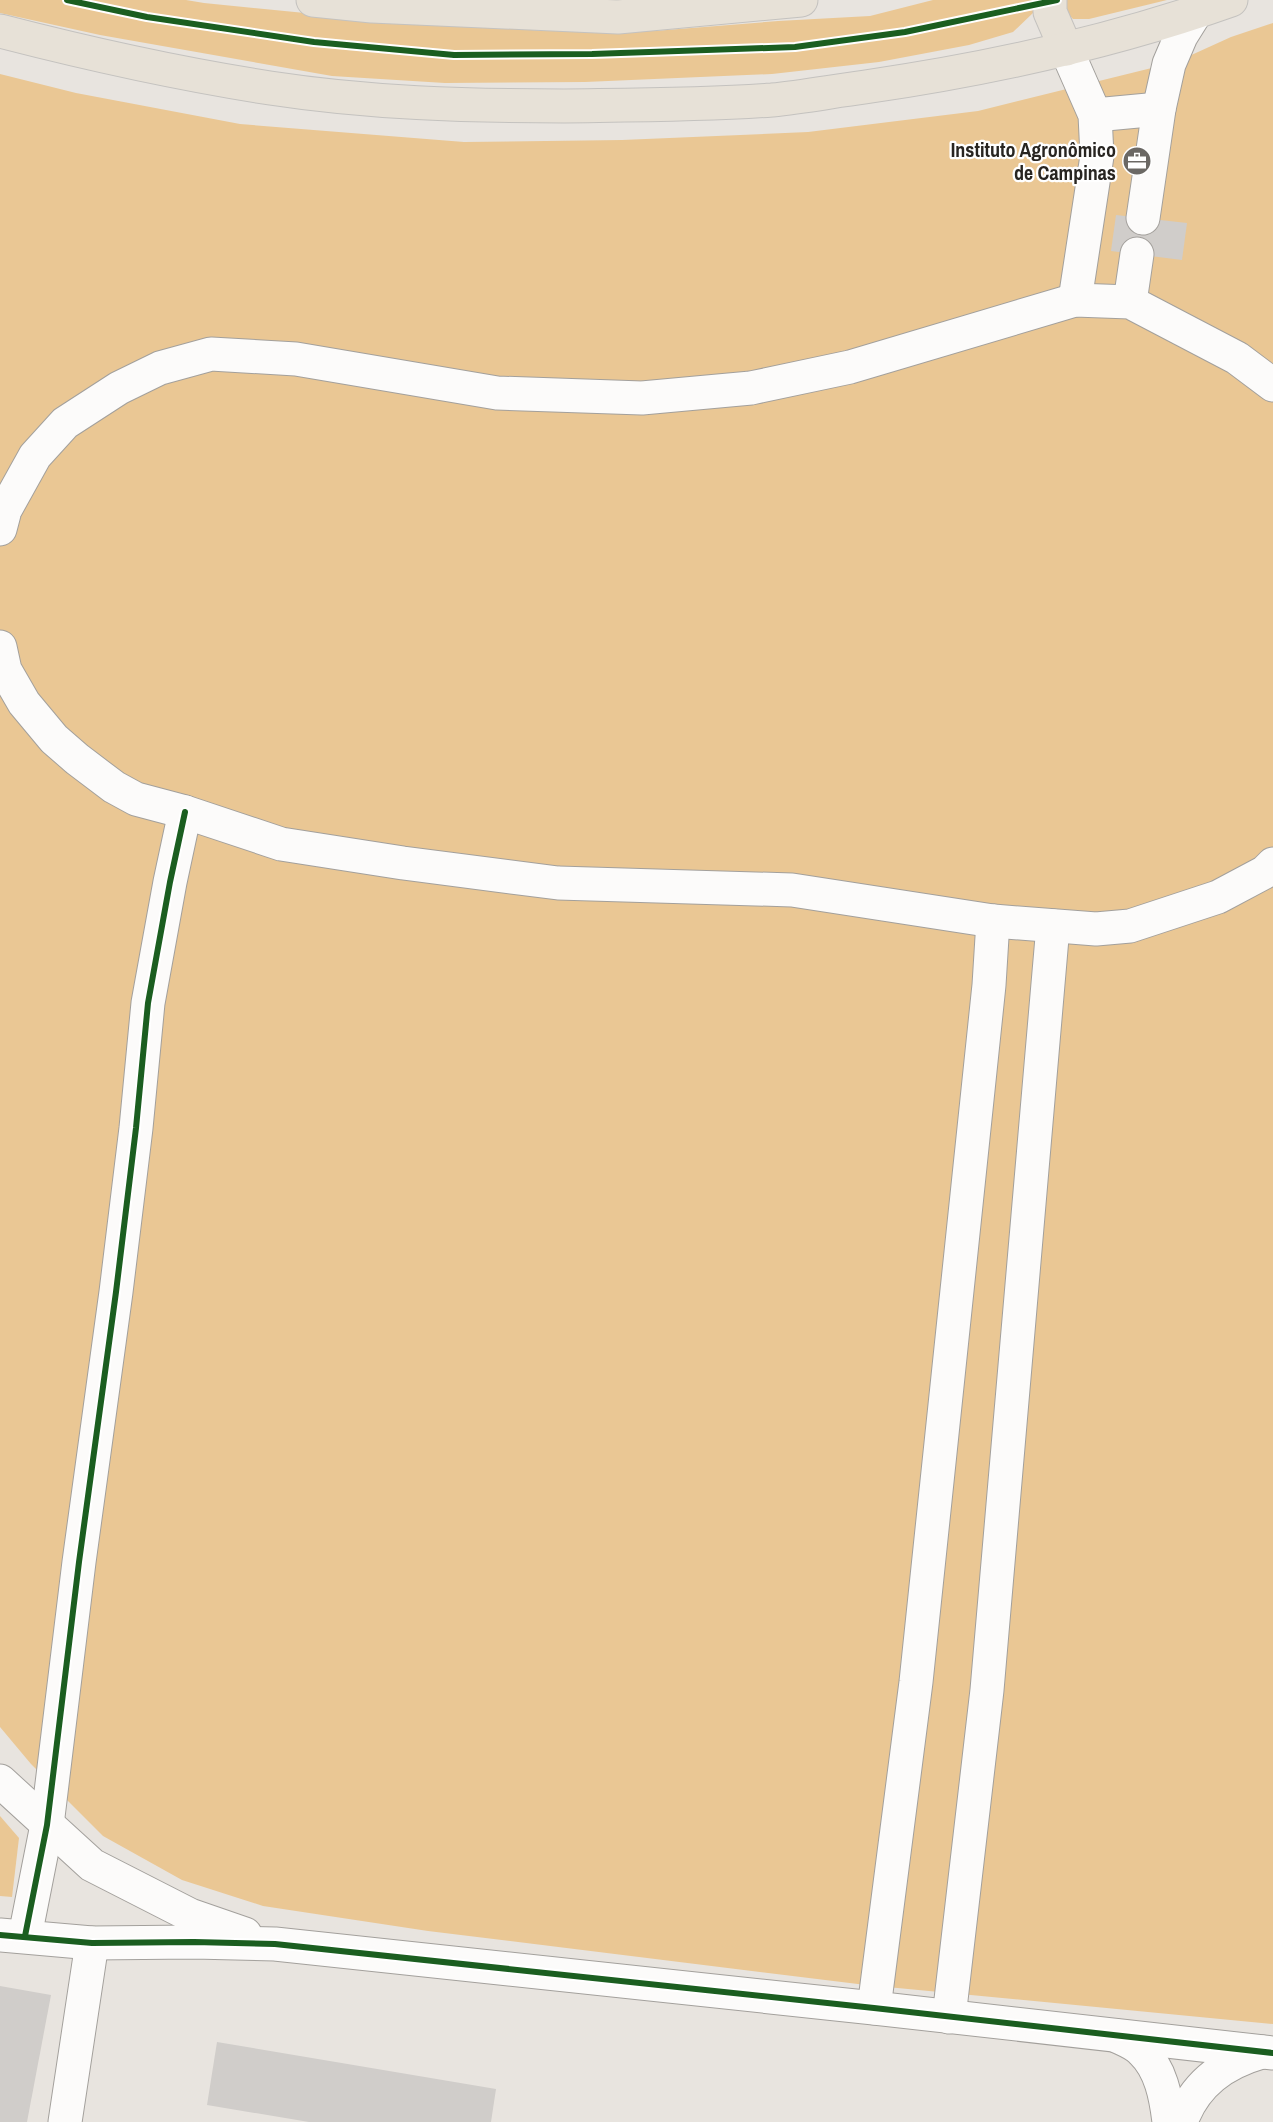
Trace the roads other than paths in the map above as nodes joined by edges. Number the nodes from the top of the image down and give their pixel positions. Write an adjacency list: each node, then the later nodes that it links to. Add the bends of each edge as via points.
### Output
1 (314, 0): 2 (main road, via 618,17)
2 (801, 0)
3 (1050, 0): 7 (main road, via 1050,12)
4 (1231, 0): 5 (main road)
5 (1196, 12): 7 (main road); 8 (street, via 1169,64)
6 (0, 31): 7 (main road, via 200,76 273,88 496,106 775,99 919,79)
7 (1066, 49): 9 (street)
8 (1159, 109): 9 (street); 10 (street)
9 (1095, 114): 12 (street, via 1097,156)
10 (1143, 218)
11 (1137, 254): 13 (street)
12 (1076, 300): 13 (street); 15 (street, via 850,367 751,388 642,398 497,393 297,359 211,354 160,369 119,388 65,423 35,456 5,510)
13 (1130, 302): 14 (street, via 1237,358)
14 (1273, 385)
15 (0, 529)
16 (0, 647): 17 (street, via 5,670 24,704 62,746 114,787 136,799)
17 (185, 812): 19 (street, via 281,844 558,884 792,890); 22 (street, via 148,1003 116,1292)
18 (1273, 864): 20 (street, via 1218,897 1130,926)
19 (993, 921): 20 (street); 26 (street, via 916,1682)
20 (1053, 926): 27 (street, via 987,1690)
21 (0, 1780): 22 (street)
22 (47, 1825): 23 (street); 25 (street, via 92,1865 144,1893 190,1915)
23 (13, 1935): 24 (street)
24 (92, 1943): 25 (street); 30 (street)
25 (275, 1944): 26 (street)
26 (874, 2008): 27 (street)
27 (949, 2017): 28 (street)
28 (1116, 2035): 29 (street); 31 (street, via 1141,2049 1155,2066)
29 (1268, 2052): 32 (street, via 1238,2059 1217,2073 1197,2091)
30 (65, 2122)
31 (1169, 2122)
32 (1181, 2122)

